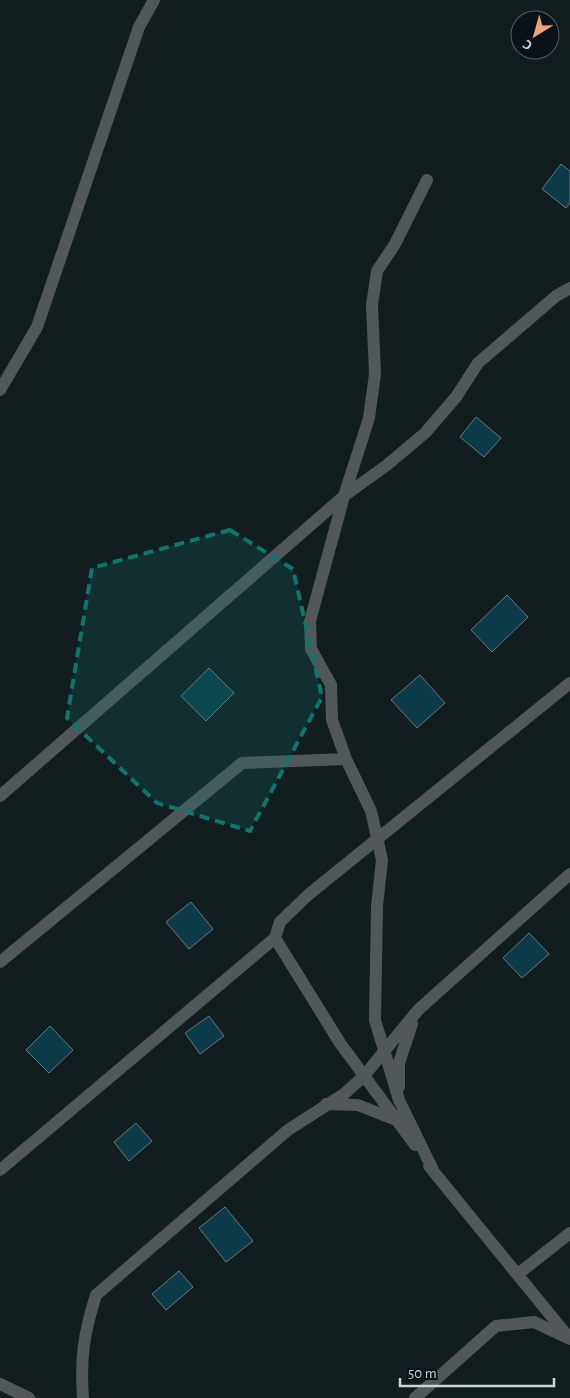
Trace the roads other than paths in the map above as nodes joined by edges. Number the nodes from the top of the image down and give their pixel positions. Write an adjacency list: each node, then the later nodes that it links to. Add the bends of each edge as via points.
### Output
1 (154, 0): 4 (street, via 140,28 37,327)
2 (427, 180): 5 (street, via 377,271 372,304 376,374 369,418)
3 (570, 288): 5 (street, via 556,296 478,363 456,397 425,433)
4 (0, 390)
5 (344, 496): 7 (street, via 310,621 311,650 331,685 332,720); 8 (street)
6 (570, 683): 9 (street)
7 (346, 759): 9 (street, via 371,811); 12 (street, via 242,764)
8 (0, 796)
9 (376, 839): 11 (street, via 280,922); 14 (street, via 382,860 376,906 375,1020)
10 (570, 874): 13 (street)
11 (275, 938): 15 (street); 19 (street)
12 (0, 962)
13 (418, 1010): 14 (street); 16 (street, via 399,1063)
14 (384, 1051): 15 (street); 16 (street)
15 (364, 1076): 17 (street, via 344,1094); 18 (street)
16 (399, 1100): 20 (street)
17 (326, 1104): 18 (street, via 358,1105); 26 (street, via 288,1130 96,1295 84,1333 81,1370)
18 (397, 1121): 20 (street)
19 (0, 1170)
20 (434, 1172): 22 (street)
21 (570, 1233): 22 (street)
22 (518, 1274): 23 (street)
23 (570, 1339): 27 (street, via 534,1322 496,1326)
24 (0, 1384): 25 (street)
25 (29, 1398)
26 (84, 1398)
27 (415, 1398)

